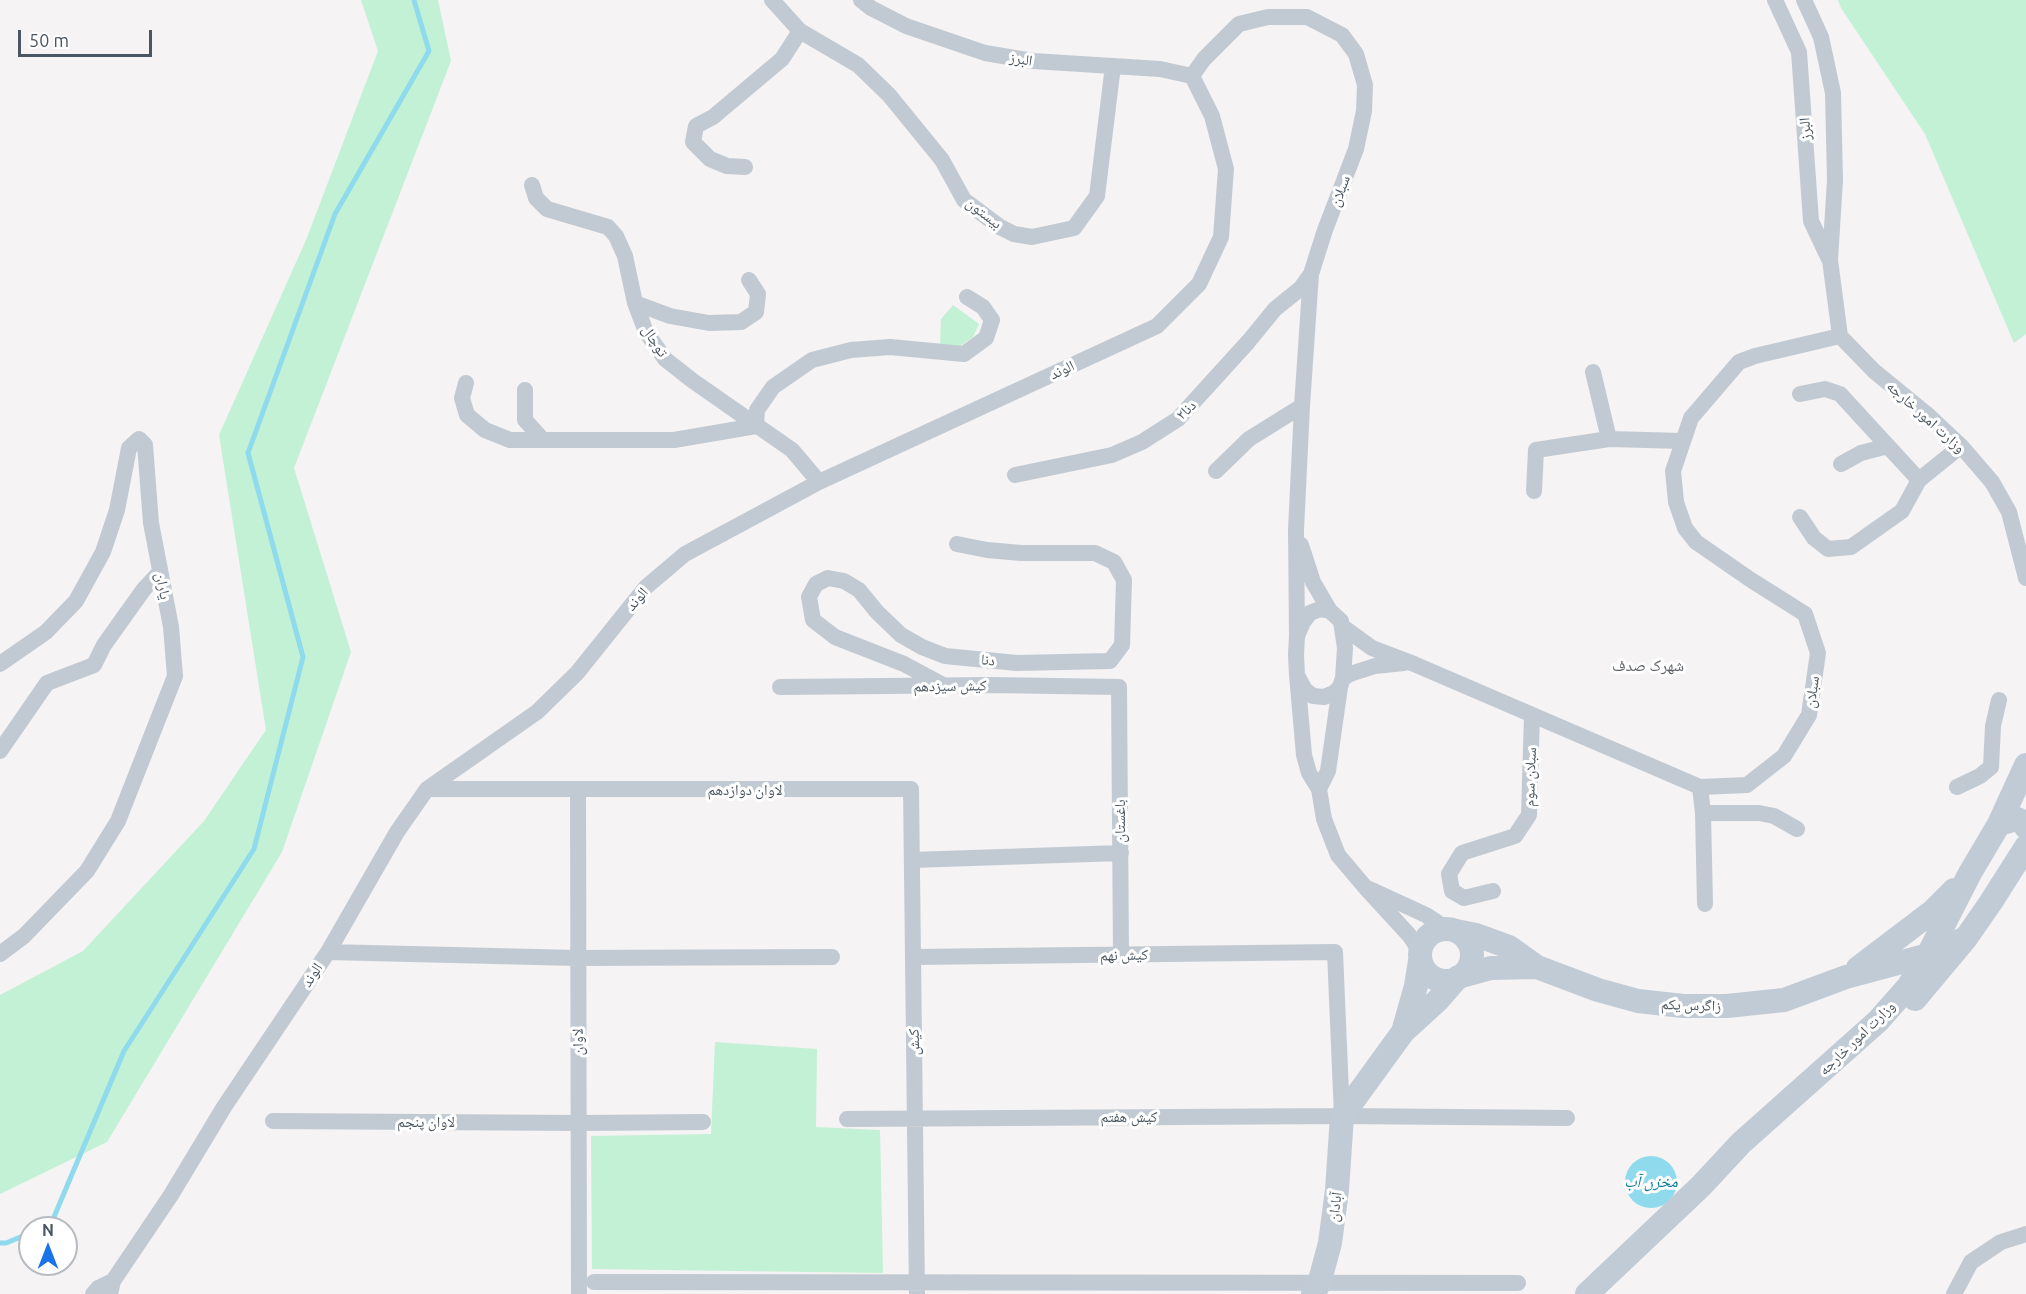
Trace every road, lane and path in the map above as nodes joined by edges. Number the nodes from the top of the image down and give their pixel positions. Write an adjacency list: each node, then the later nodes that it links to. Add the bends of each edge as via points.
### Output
1 (772, 0): 5 (street, بیستون)
2 (861, 0): 6 (street, البرز, via 906,26 985,53 1033,61)
3 (1775, 0): 10 (street, البرز, via 1799,52 1811,221)
4 (1804, 0): 10 (street, via 1821,37 1833,93 1835,180)
5 (800, 32): 6 (street, بیستون, via 858,65 889,94 942,160 964,200 1000,227 1032,237 1074,228 1097,196); 8 (street, via 782,59 713,117 696,126 693,142 710,159)
6 (1113, 66): 7 (street, البرز)
7 (1192, 76): 11 (street, سبلان, via 1239,24 1268,17 1307,17 1342,35 1356,54 1365,85 1362,121 1356,149); 31 (street, الوند, via 1212,116 1226,169 1221,237 1199,284 1157,326)
8 (745, 167)
9 (531, 185): 14 (street, توچال, via 536,198 547,209 608,227 616,236 625,256)
10 (1830, 260): 15 (street)
11 (1311, 274): 20 (street, سبلان); 29 (street, دنا۲, via 1178,419 1112,456)
12 (749, 280): 14 (street, via 758,294 756,312 741,322 709,323 670,316)
13 (966, 297): 21 (street, via 983,307 992,320 986,338 964,354 890,348 851,350 812,360 773,387 757,410)
14 (635, 303): 21 (street, توچال, via 646,332 665,359)
15 (1840, 336): 24 (street, سبلان, via 1739,362 1691,418); 26 (street, وزارت امور خارجه)
16 (1593, 372): 22 (street)
17 (466, 383): 23 (street, via 462,398 467,415 485,430 510,440)
18 (525, 390): 23 (street, via 525,420)
19 (1800, 394): 25 (street, via 1825,389 1840,394)
20 (1302, 406): 28 (street, via 1249,439); 34 (street, سبلان)
21 (756, 426): 23 (street, via 674,440); 31 (street, توچال, via 792,450)
22 (1610, 439): 24 (street); 32 (street, via 1536,450)
23 (543, 440)
24 (1683, 441): 52 (street, سبلان, via 1673,471 1676,502 1685,528 1696,542 1805,614 1818,653 1809,715 1784,756 1747,785)
25 (1888, 446): 27 (street, via 1861,453); 30 (street)
26 (1961, 446): 30 (street); 37 (street, وزارت امور خارجه, via 1992,482 2009,512)
27 (1841, 464)
28 (1216, 471)
29 (1016, 475)
30 (1919, 480): 33 (street, via 1902,511 1851,547 1828,549 1814,538)
31 (819, 482): 54 (street, الوند, via 685,554 646,587 577,673 537,712)
32 (1534, 491)
33 (1800, 517)
34 (1296, 530): 38 (street, سبلان, via 1313,582); 40 (street, سبلان)
35 (957, 544): 45 (street, دنا, via 1010,552 1095,553 1114,562 1124,580 1122,645 1110,660 1017,663 945,656 901,635 859,590 844,581 828,578 816,584 809,597 813,620 820,626 835,637 904,664)
36 (160, 572): 42 (street, یاران, via 151,523 145,445 139,439 129,448 117,510 102,552 76,601 46,632); 50 (street, via 104,645 94,665 47,683); 73 (street, یاران, via 171,627 175,676 118,821 87,871 24,936)
37 (2026, 578)
38 (1330, 611): 39 (street); 40 (street, via 1310,613)
39 (1343, 627): 41 (street, سبلان, via 1372,648); 44 (street)
40 (1297, 636): 43 (street)
41 (1408, 662): 44 (street, via 1375,666 1350,674); 49 (street, سبلان)
42 (0, 664)
43 (1297, 675): 44 (street, via 1313,696 1334,693); 56 (street, via 1304,756)
44 (1341, 683): 56 (street, via 1328,771)
45 (945, 686): 46 (street, کیش سیزدهم); 47 (street, کیش سیزدهم)
46 (780, 687)
47 (1119, 687): 63 (street, باغستان)
48 (1999, 700): 53 (street, via 1991,767 1980,777)
49 (1532, 715): 52 (street, سبلان); 67 (street, سبلان سوم, via 1529,815 1515,836 1462,853 1449,874 1452,891 1464,898)
50 (0, 751)
51 (2026, 765): 59 (main road, وزارت امور خارجه)
52 (1700, 787): 58 (street)
53 (1957, 787)
54 (427, 789): 57 (street, لاوان دوازدهم); 71 (street, الوند, via 397,832)
55 (911, 789): 57 (street, لاوان دوازدهم); 64 (street, کیش)
56 (1319, 789): 66 (street, via 1324,819 1338,855)
57 (579, 790): 79 (street, لاوان)
58 (1702, 813): 61 (street, via 1759,813 1774,816); 68 (street)
59 (1999, 824): 60 (main road, via 2017,819); 65 (main road, وزارت امور خارجه)
60 (2026, 826)
61 (1797, 829)
62 (2026, 847): 70 (main road, وزارت امور خارجه)
63 (1120, 853): 64 (street); 74 (street, باغستان)
64 (912, 860): 78 (street, کیش)
65 (1970, 873): 76 (main road, وزارت امور خارجه); 81 (main road, via 1933,911)
66 (1365, 886): 69 (street); 75 (street, via 1409,935)
67 (1493, 891)
68 (1705, 904)
69 (1451, 930): 75 (main road, via 1437,930 1429,935); 80 (main road, زاگرس یکم, via 1509,947); 82 (main road, via 1464,937 1472,954 1466,972)
70 (1966, 938): 76 (main road); 92 (main road, وزارت امور خارجه, via 1897,1019)
71 (328, 952): 79 (street); 96 (street, الوند, via 224,1107)
72 (1335, 952): 74 (street, کیش نهم); 85 (street, آبادان)
73 (0, 954)
74 (1121, 955): 78 (street, کیش نهم)
75 (1420, 956): 82 (main road, via 1431,976 1449,981); 84 (main road)
76 (1928, 956): 81 (main road); 83 (main road, وزارت امور خارجه, via 1908,987)
77 (832, 957): 79 (street)
78 (913, 957): 86 (street, کیش)
79 (577, 958): 91 (street, لاوان)
80 (1537, 967): 81 (main road, زاگرس یکم, via 1638,1001 1683,1006 1784,1000); 82 (main road, زاگرس یکم, via 1491,968)
81 (1846, 976): 83 (main road, via 1867,977 1884,987 1886,998)
82 (1458, 977): 84 (main road)
83 (1878, 1021): 92 (main road, وزارت امور خارجه, via 1741,1143)
84 (1403, 1032): 85 (main road)
85 (1342, 1116): 86 (street, کیش هفتم); 87 (street, کیش هفتم); 98 (main road, آبادان, via 1332,1232)
86 (915, 1117): 88 (street, کیش هفتم); 97 (street, کیش)
87 (1567, 1118)
88 (847, 1119)
89 (273, 1121): 91 (street, لاوان پنجم)
90 (703, 1122): 91 (street, لاوان پنجم)
91 (579, 1123): 100 (street, لاوان)
92 (1701, 1186): 101 (main road, وزارت امور خارجه)
93 (2026, 1234): 102 (street, via 2001,1242 1971,1262)
94 (594, 1282): 97 (street)
95 (1518, 1283): 98 (street)
96 (112, 1287): 99 (street, via 98,1288)
97 (917, 1288): 98 (street)
98 (1316, 1289)
99 (93, 1294)
100 (579, 1294)
101 (1587, 1294)
102 (1954, 1294)

